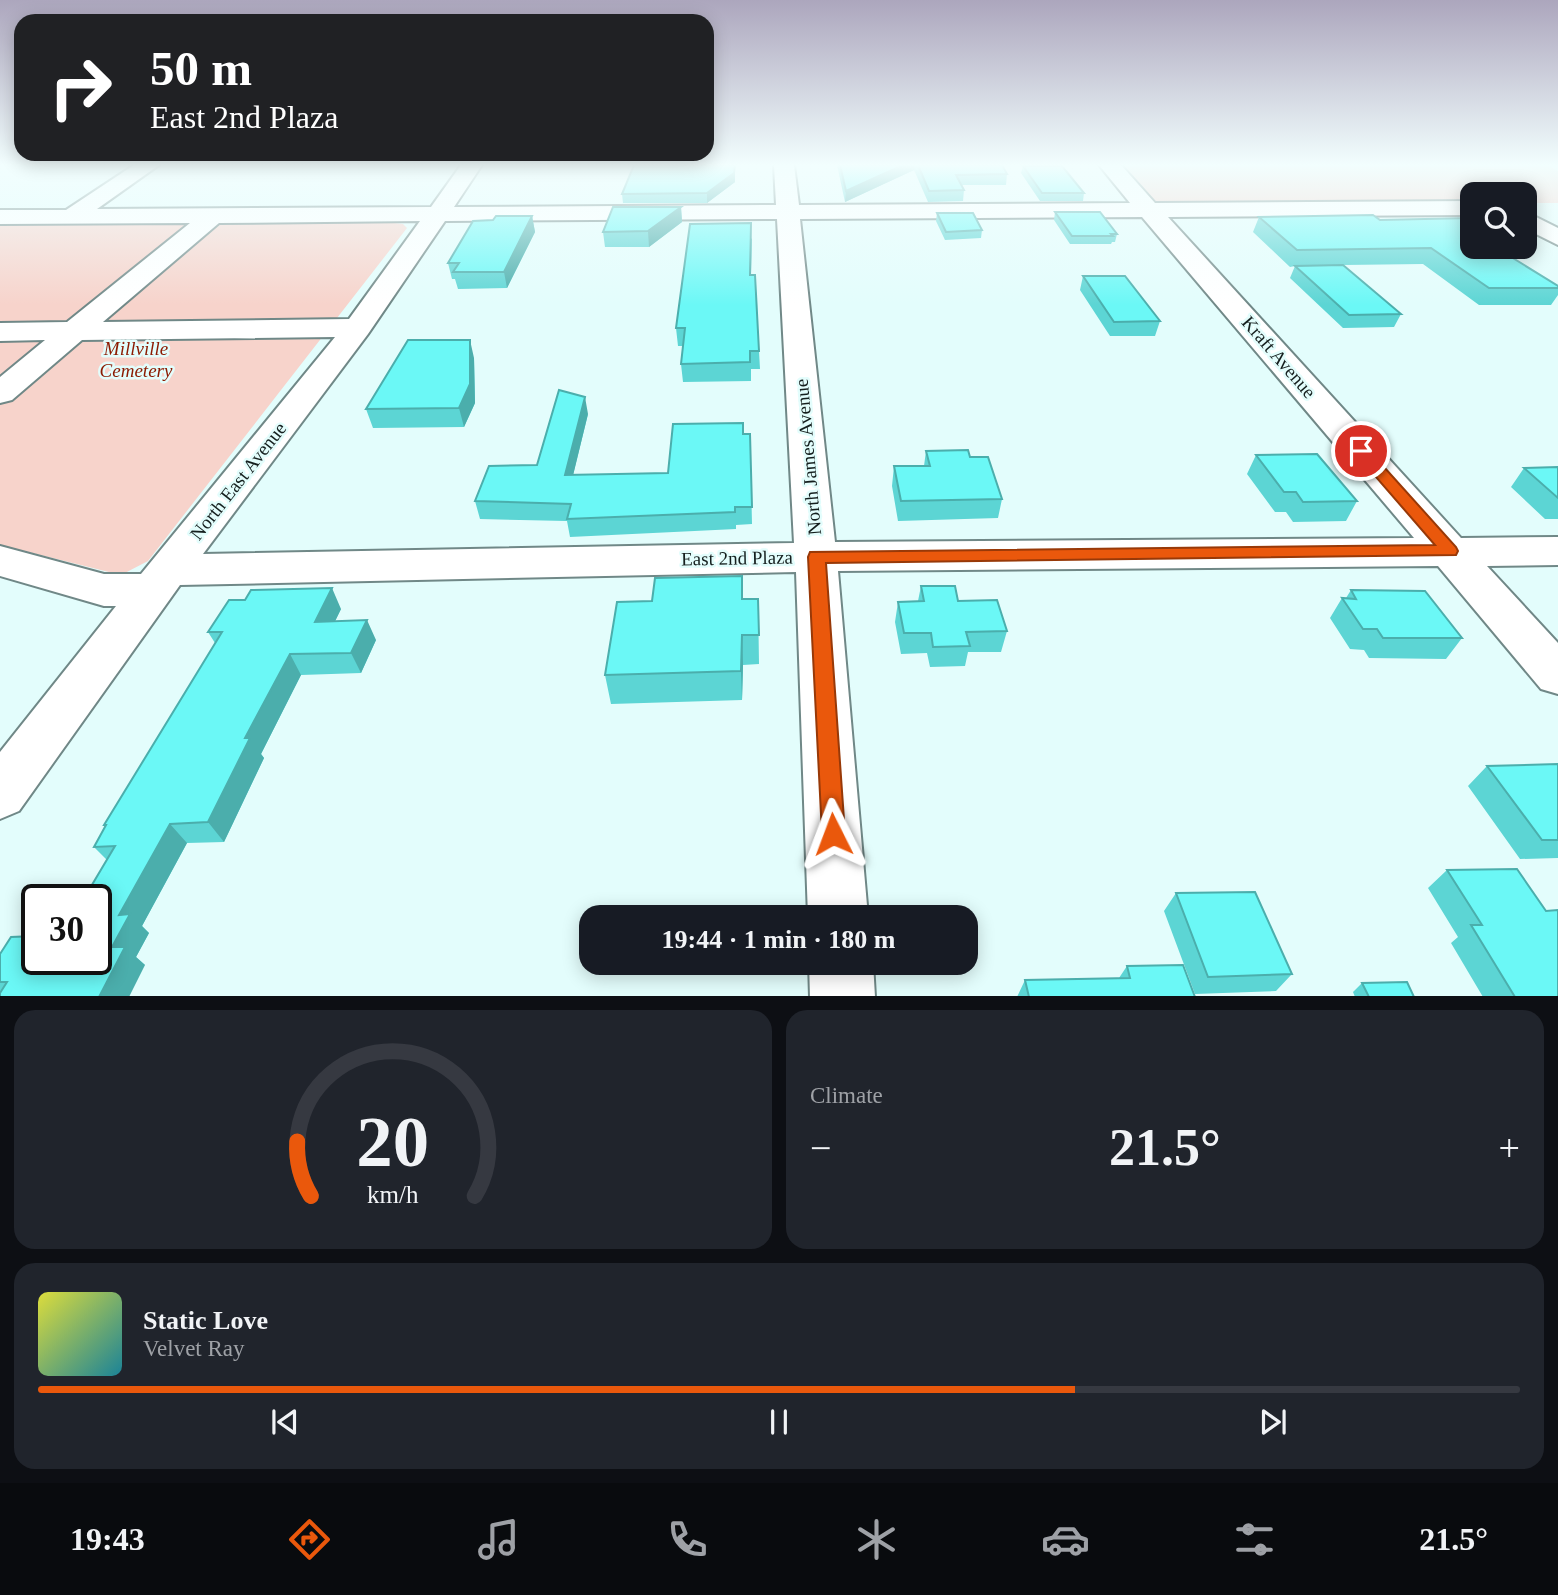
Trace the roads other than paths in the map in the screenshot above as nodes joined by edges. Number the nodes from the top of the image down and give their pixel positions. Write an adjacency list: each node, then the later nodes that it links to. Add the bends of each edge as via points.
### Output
1 (77, 211): 7 (street)
2 (440, 211): 6 (street, North East Avenue)
3 (883, 211): 5 (street)
4 (1150, 211): 16 (street, Kraft Avenue)
5 (789, 212): 6 (street); 18 (street, North James Avenue)
6 (438, 215): 8 (street); 12 (street, North East Avenue)
7 (70, 216): 8 (street); 9 (street)
8 (214, 216): 14 (street)
9 (0, 217)
10 (1537, 226): 11 (street)
11 (1558, 238)
12 (358, 328): 14 (street); 20 (street, North East Avenue)
13 (0, 332): 14 (street)
14 (72, 332): 15 (street)
15 (0, 393)
16 (1450, 551): 17 (street, East 2nd Plaza); 18 (street, East 2nd Plaza); 21 (street, Kraft Avenue)
17 (1558, 551)
18 (817, 557): 20 (street, East 2nd Plaza); 23 (street, North James Avenue)
19 (0, 561): 20 (street, East 2nd Plaza, via 104,590)
20 (161, 580): 22 (street, North East Avenue)
21 (1558, 675)
22 (0, 794)
23 (837, 905)
24 (842, 975): 25 (street)
25 (843, 996)

